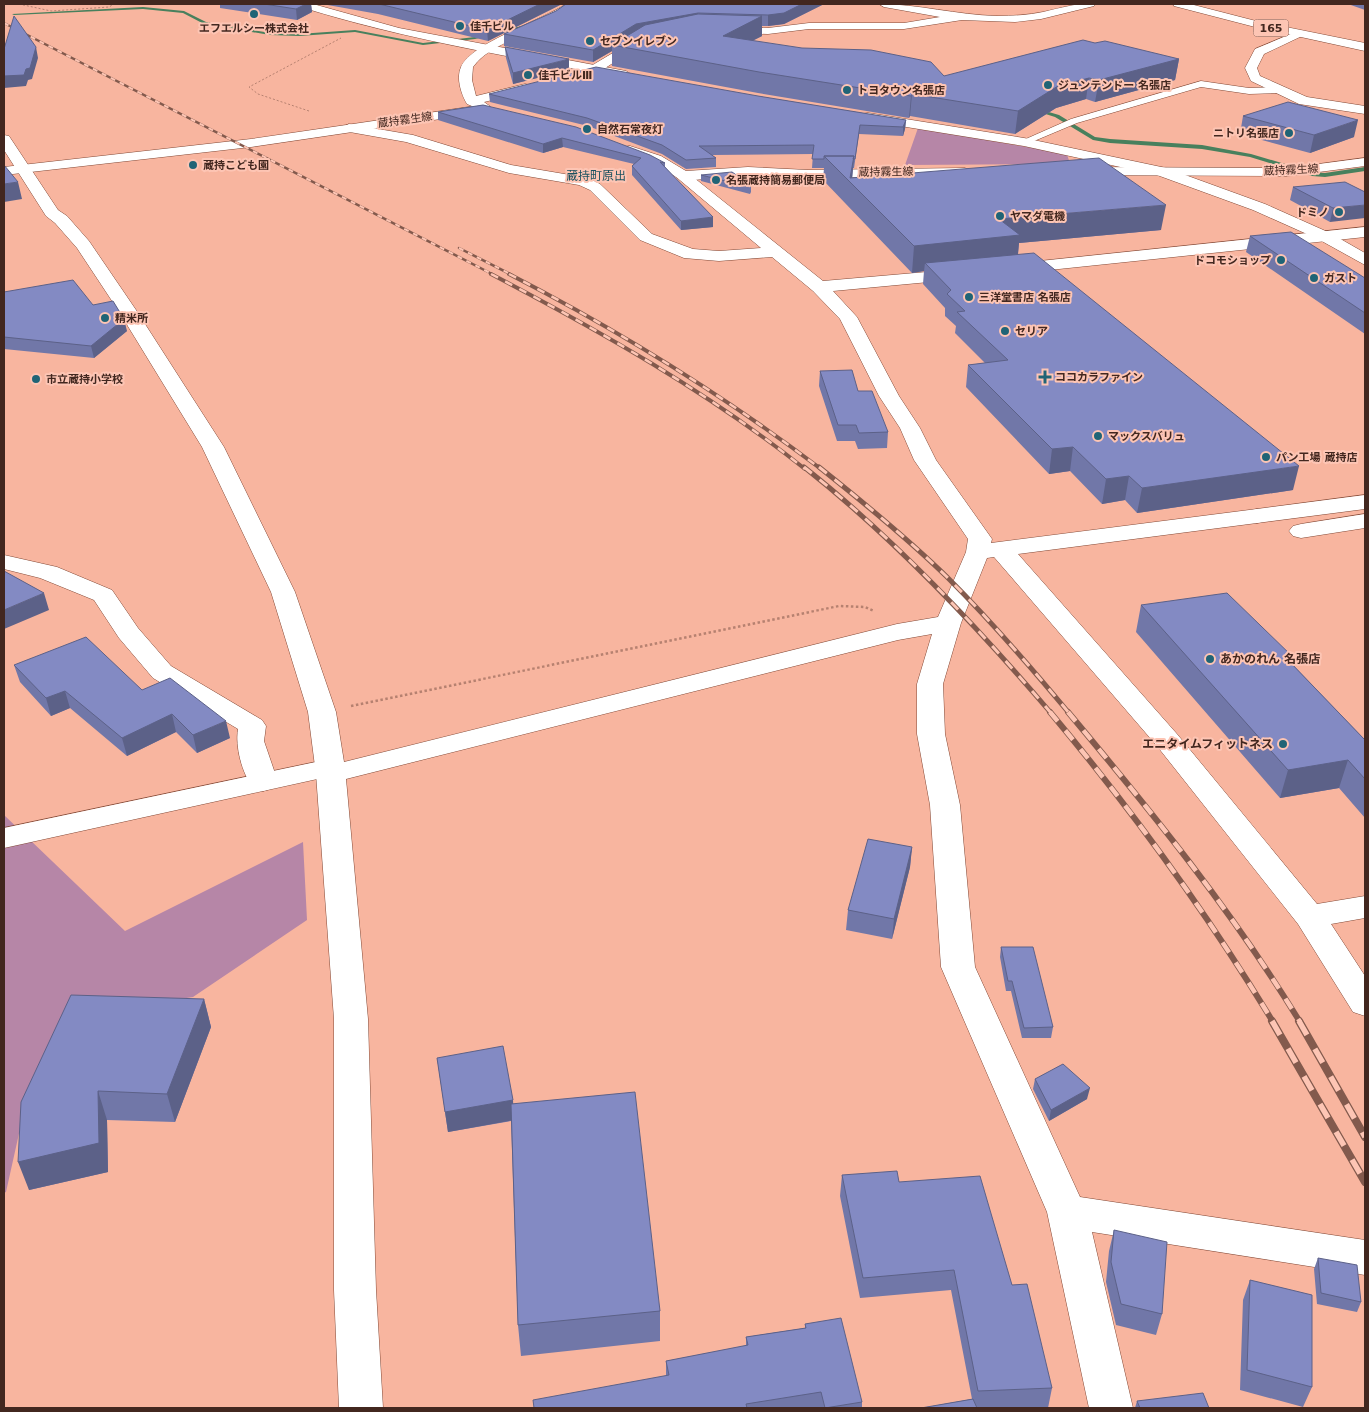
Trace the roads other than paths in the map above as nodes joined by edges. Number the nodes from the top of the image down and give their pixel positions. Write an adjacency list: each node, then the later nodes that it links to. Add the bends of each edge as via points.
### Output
1 (302, 4): 11 (main road, via 357,22)
2 (572, 4): 11 (main road, via 539,25)
3 (884, 4): 6 (main road)
4 (1089, 4): 6 (main road, via 1033,17)
5 (1178, 4): 8 (main road, 165)
6 (960, 17): 7 (main road, via 904,26 809,26 768,31)
7 (708, 29)
8 (1298, 34): 10 (main road, 165); 16 (main road, via 1259,52 1252,64 1255,78)
9 (659, 36): 12 (main road, via 638,42)
10 (1365, 47)
11 (488, 48): 12 (main road); 17 (main road, via 475,56 467,67 467,92)
12 (595, 69): 13 (main road); 14 (main road)
13 (643, 78)
14 (557, 79)
15 (538, 84): 17 (main road, 蔵持霧生線)
16 (1279, 90): 18 (main road, via 1304,101); 22 (lane, via 1249,92 1207,83 1074,121)
17 (483, 106): 20 (main road, 蔵持霧生線)
18 (1365, 110)
19 (856, 115): 22 (main road)
20 (348, 128): 25 (main road, 蔵持霧生線, via 251,143); 32 (main road, via 408,138 509,169 583,181 595,187 646,237 690,254 712,257)
21 (4, 139): 25 (main road)
22 (1024, 142): 27 (main road)
23 (618, 145): 29 (main road, via 656,159)
24 (1365, 162): 27 (main road, 蔵持霧生線, via 1288,172)
25 (13, 169): 43 (main road, via 83,245 213,447 280,584 322,712)
26 (1065, 171): 27 (main road, 蔵持霧生線)
27 (1161, 171): 31 (main road, via 1259,207)
28 (976, 172): 29 (main road, 蔵持霧生線, via 808,174 748,170)
29 (683, 176): 32 (main road)
30 (1365, 232): 31 (main road)
31 (1324, 236): 33 (main road); 34 (main road)
32 (774, 252): 36 (main road)
33 (1365, 260)
34 (996, 271)
35 (976, 273): 36 (main road)
36 (819, 287): 40 (main road, via 848,317 925,460)
37 (1365, 502): 40 (main road)
38 (1365, 521): 39 (main road)
39 (1301, 531)
40 (989, 551): 42 (main road); 47 (main road, via 1167,740)
41 (4, 562): 44 (main road, via 48,572 103,595 128,633 162,672 252,726 250,741)
42 (948, 623): 43 (main road, via 907,630); 49 (main road, via 930,684 931,734 945,805 958,967)
43 (330, 771): 44 (main road); 51 (main road, via 351,1019 355,1290)
44 (263, 782): 45 (main road)
45 (4, 838)
46 (1365, 908): 47 (main road)
47 (1309, 916): 48 (main road)
48 (1365, 1003)
49 (1067, 1212): 50 (main road); 52 (main road)
50 (1365, 1258)
51 (361, 1408)
52 (1111, 1408)

